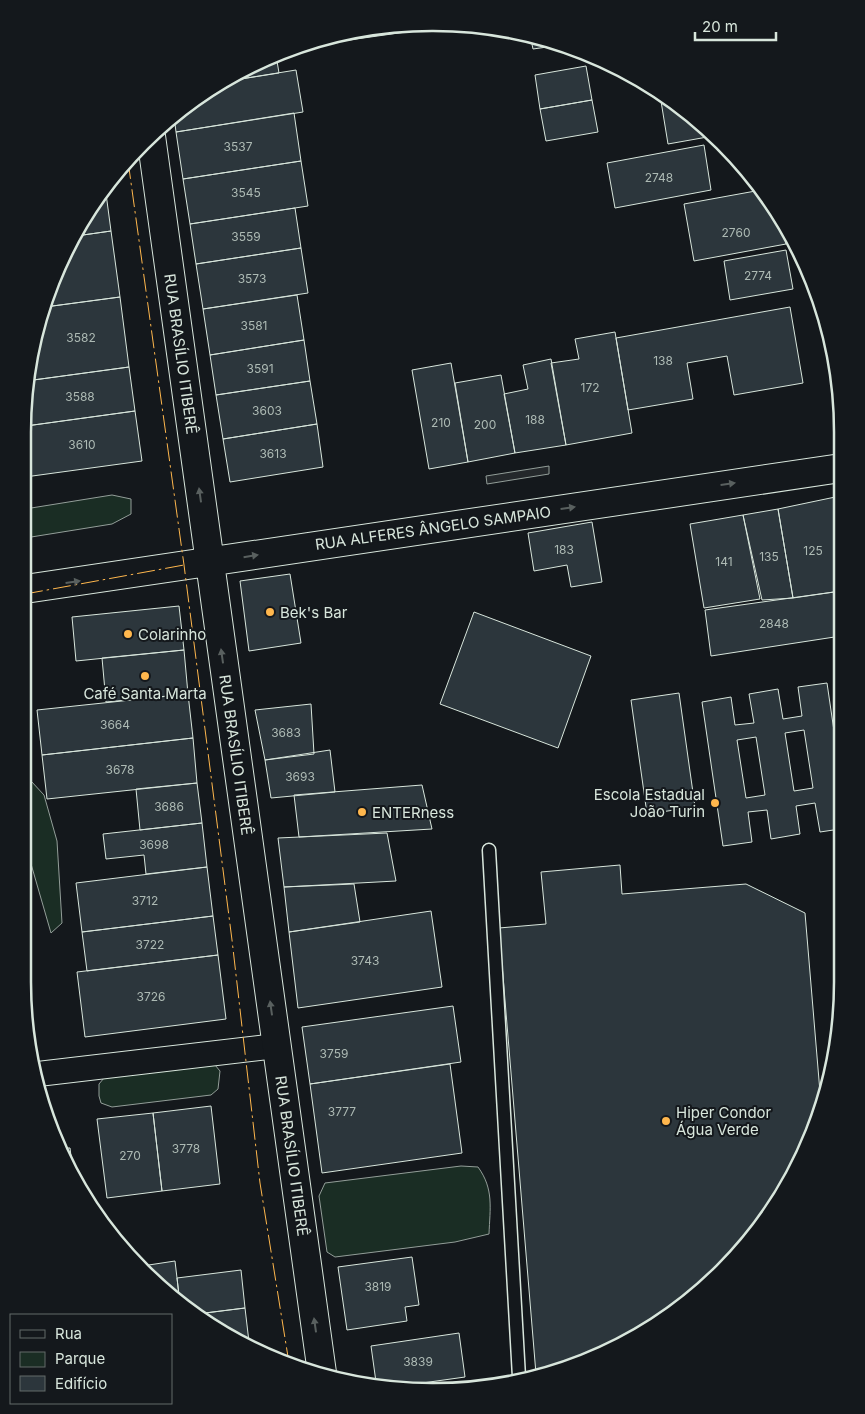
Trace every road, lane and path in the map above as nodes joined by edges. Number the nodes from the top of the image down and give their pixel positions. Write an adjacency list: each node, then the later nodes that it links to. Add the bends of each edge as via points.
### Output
1 (152, 146): 3 (main road, RUA BRASÍLIO ITIBERÊ, one-way to 1)
2 (834, 469): 3 (main road, RUA ALFERES ÂNGELO SAMPAIO, one-way to 2)
3 (210, 562): 4 (main road, RUA ALFERES ÂNGELO SAMPAIO, one-way to 3); 6 (main road, RUA BRASÍLIO ITIBERÊ, one-way to 3)
4 (31, 588)
5 (489, 850): 9 (lane)
6 (276, 1046): 7 (street); 8 (main road, RUA BRASÍLIO ITIBERÊ, one-way to 6)
7 (42, 1074)
8 (321, 1366)
9 (519, 1373)

